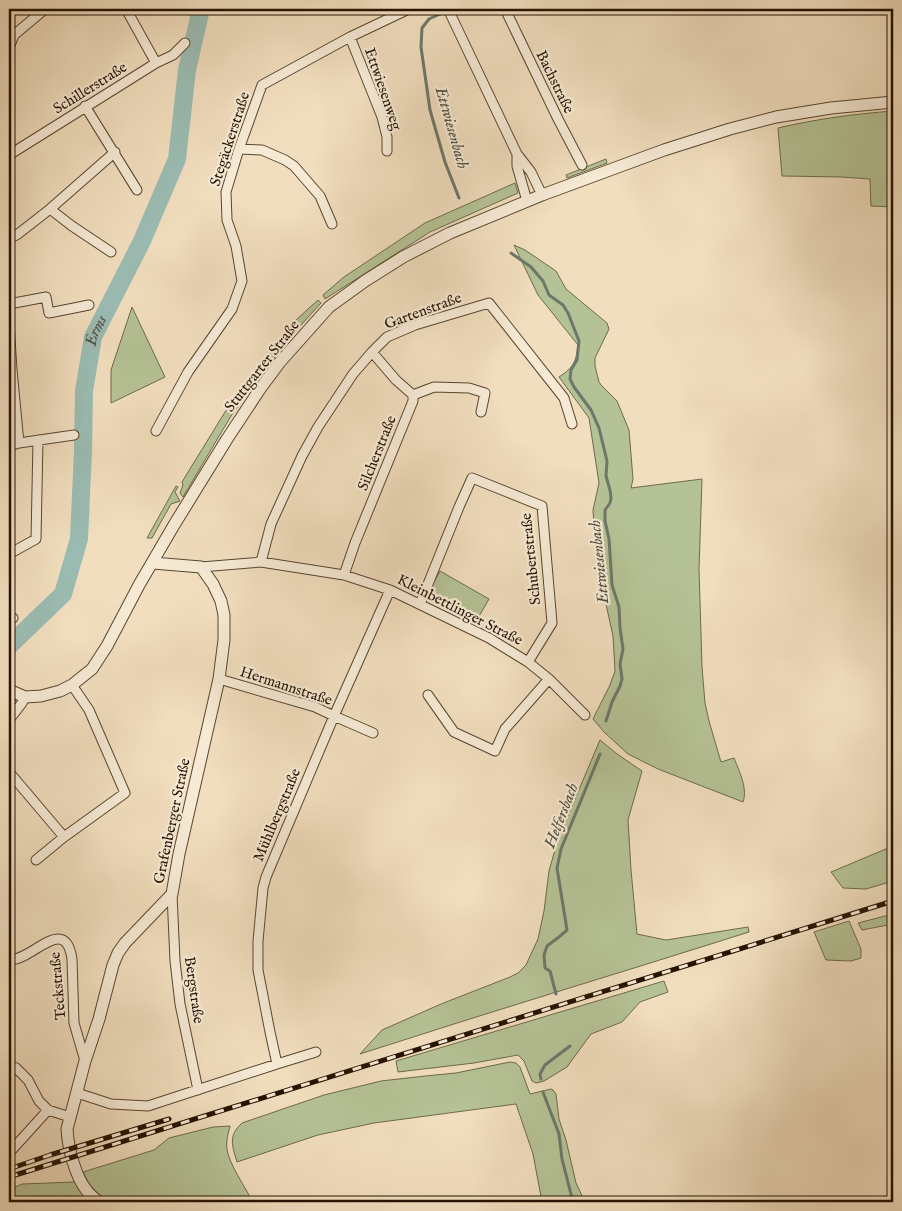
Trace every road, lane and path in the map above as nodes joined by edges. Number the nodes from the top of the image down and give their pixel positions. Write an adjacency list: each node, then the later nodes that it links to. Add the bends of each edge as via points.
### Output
1 (45, 9): 8 (street, via 14,35)
2 (126, 9): 9 (street)
3 (409, 9): 6 (street, Stegäckerstraße)
4 (448, 9): 15 (street)
5 (505, 9): 17 (street, Bachstraße)
6 (350, 37): 12 (street, Stegäckerstraße, via 262,85); 13 (street, Ettwiesenweg, via 382,117)
7 (185, 44): 9 (street, Schillerstraße, via 173,55)
8 (9, 48)
9 (156, 62): 11 (street, Schillerstraße)
10 (893, 102): 19 (street, Stuttgarter Straße, via 832,108 708,135)
11 (85, 106): 14 (street); 16 (street, Schillerstraße)
12 (239, 149): 22 (street, via 262,150 294,166 320,196); 34 (street, Stegäckerstraße, via 226,192 227,220 236,246 242,282 232,308 188,372)
13 (387, 151)
14 (115, 152): 18 (street); 21 (street)
15 (517, 154): 19 (street, via 531,172); 20 (street)
16 (9, 155)
17 (582, 166)
18 (137, 190)
19 (542, 195): 20 (street, Stuttgarter Straße)
20 (527, 201): 40 (street, Stuttgarter Straße, via 402,257 329,307 280,362 226,438)
21 (50, 209): 23 (street); 24 (street)
22 (332, 224)
23 (9, 239)
24 (111, 252)
25 (9, 276): 26 (street)
26 (9, 288)
27 (9, 304): 28 (street, via 46,298 49,313)
28 (89, 305)
29 (9, 322): 37 (street)
30 (372, 352): 31 (street); 33 (street, Gartenstraße, via 387,337 415,325 489,303 564,398); 41 (street, Gartenstraße, via 353,374 302,456 271,524)
31 (413, 395): 32 (street, via 434,387 469,388 485,393); 43 (street, Silcherstraße)
32 (481, 412)
33 (572, 424)
34 (156, 431)
35 (74, 435): 36 (street)
36 (38, 440): 37 (street); 39 (street, via 36,539)
37 (19, 443): 38 (street)
38 (9, 446)
39 (9, 554)
40 (153, 562): 42 (street, Kleinbettlinger Straße); 49 (street, Stuttgarter Straße, via 100,658 92,669)
41 (261, 562): 42 (street, Kleinbettlinger Straße); 43 (street, Kleinbettlinger Straße)
42 (201, 567): 47 (street, Grafenberger Straße, via 213,584 224,615)
43 (344, 575): 44 (street, Kleinbettlinger Straße)
44 (390, 590): 45 (street, Kleinbettlinger Straße); 55 (street, Mühlbergstraße)
45 (420, 604): 46 (street, Kleinbettlinger Straße, via 489,638); 46 (street, Schubertstraße, via 472,478 542,506 552,623)
46 (528, 662): 48 (street, Kleinbettlinger Straße)
47 (219, 679): 55 (street, Hermannstraße, via 315,707); 61 (street, Grafenberger Straße)
48 (549, 679): 51 (street, via 505,729 495,751 454,732); 54 (street, Kleinbettlinger Straße)
49 (72, 684): 52 (street, Stuttgarter Straße, via 60,691); 59 (street, via 89,710 125,793)
50 (10, 691): 52 (street, Stuttgarter Straße); 53 (street)
51 (428, 695)
52 (25, 697): 56 (street)
53 (9, 705)
54 (585, 715)
55 (334, 716): 57 (street, Hermannstraße); 65 (street, Mühlbergstraße, via 264,888 258,970)
56 (9, 720)
57 (373, 733)
58 (9, 772): 59 (street)
59 (64, 837): 60 (street)
60 (36, 860)
61 (172, 894): 64 (street, Grafenberger Straße, via 118,953); 67 (street, Bergstraße, via 174,961)
62 (9, 960): 64 (street, Teckstraße, via 57,938 68,943 72,959 74,1023)
63 (316, 1052): 65 (street)
64 (85, 1062): 68 (street, Grafenberger Straße)
65 (277, 1064): 67 (street)
66 (9, 1065): 69 (street, via 28,1080)
67 (198, 1090): 68 (street, via 148,1106 111,1104)
68 (77, 1093): 70 (street, Grafenberger Straße)
69 (48, 1110): 70 (street); 71 (street)
70 (70, 1117): 72 (street, Grafenberger Straße, via 67,1140 74,1165 88,1192)
71 (9, 1153)
72 (99, 1202)

